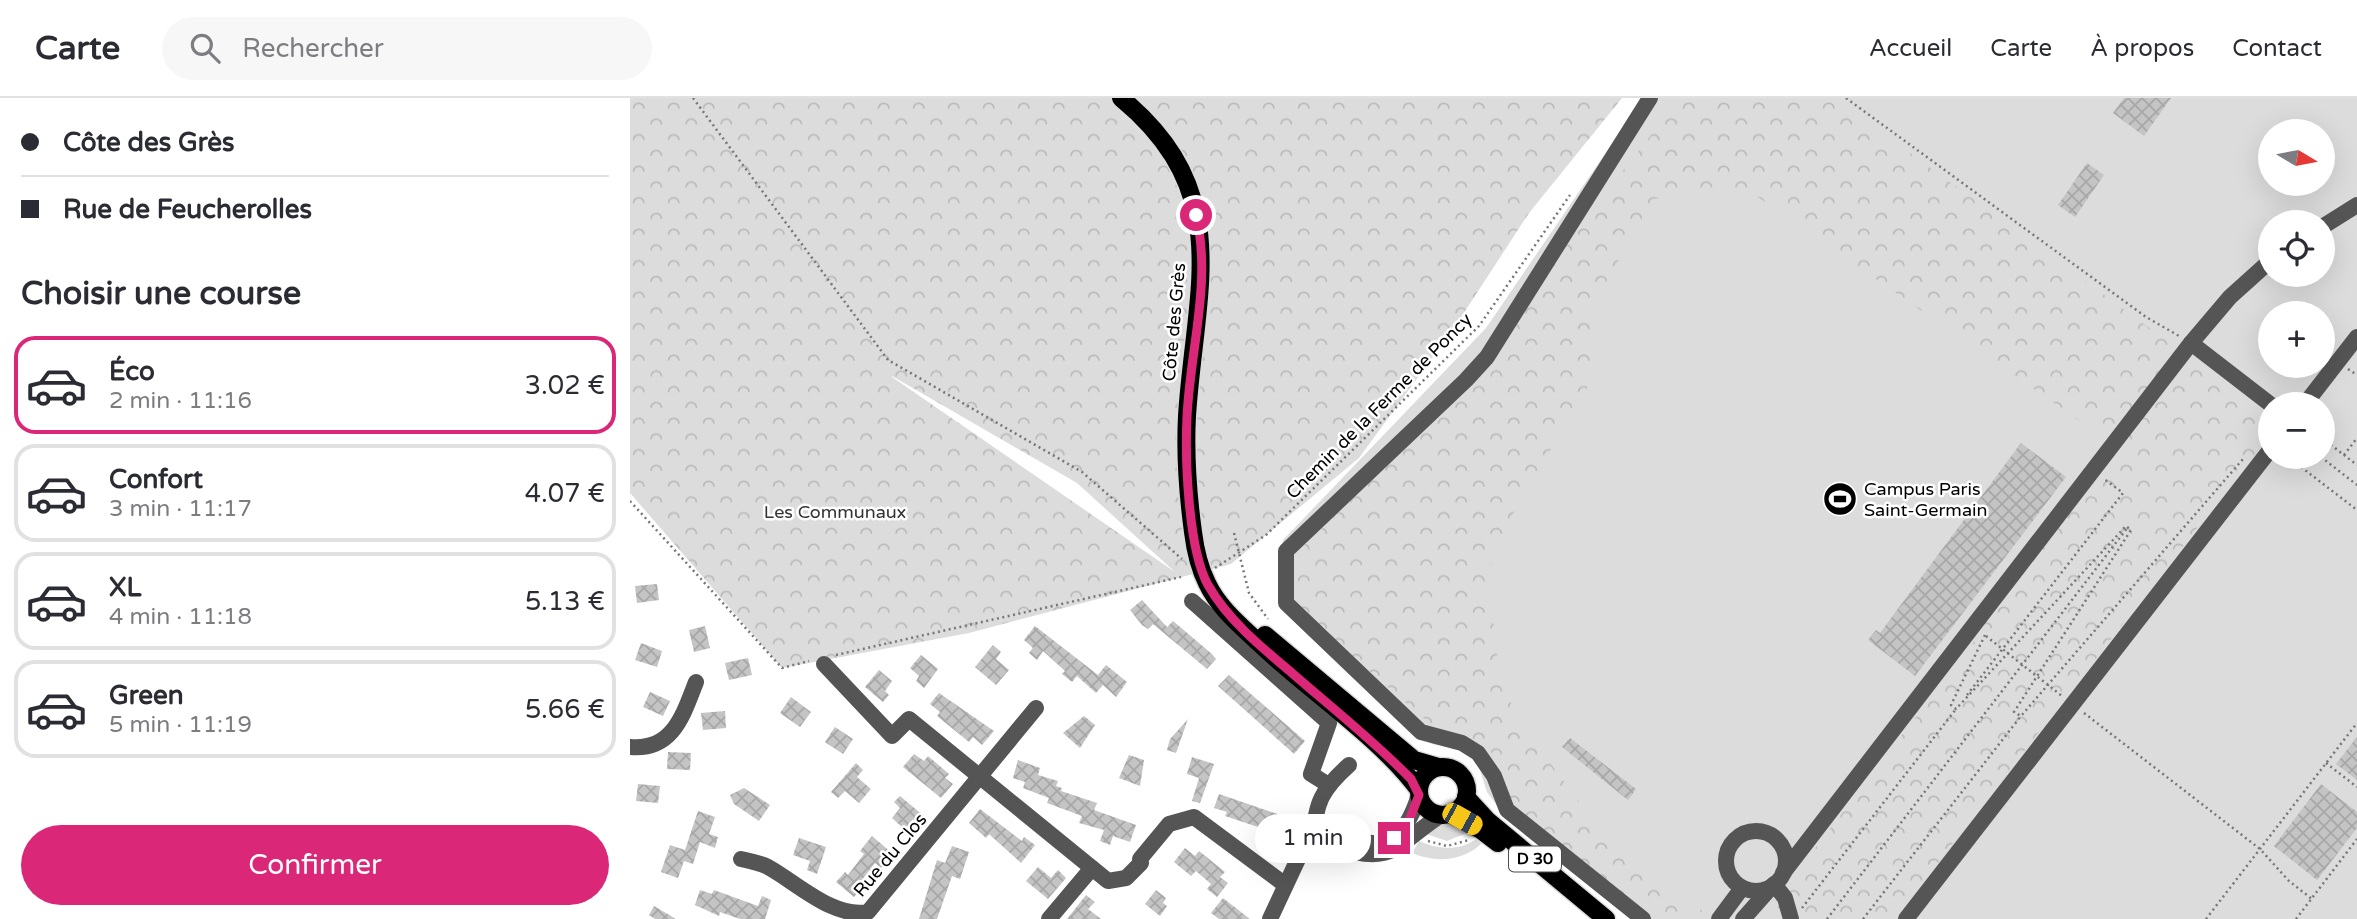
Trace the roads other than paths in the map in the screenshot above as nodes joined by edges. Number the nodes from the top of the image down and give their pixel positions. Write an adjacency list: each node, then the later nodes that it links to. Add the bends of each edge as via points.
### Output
1 (1121, 98): 11 (main road, Côte des Grès, via 1146,118 1184,171 1200,232 1201,282 1187,417)
2 (1650, 98): 35 (street, via 1486,357 1286,551 1286,603 1421,732 1462,743 1478,753 1494,776 1507,810)
3 (2357, 205): 4 (street)
4 (2335, 219)
5 (2258, 272): 7 (street)
6 (2357, 337): 8 (street)
7 (2191, 343): 9 (street); 27 (street, via 1980,631)
8 (2314, 392)
9 (2258, 395)
10 (2258, 465): 38 (street)
11 (1193, 534): 18 (main road, Côte des Grès, via 1229,603 1413,760); 21 (main road, Côte des Grès, via 1206,583 1230,616 1389,756)
12 (1192, 600): 20 (street, via 1329,723 1311,774)
13 (827, 659): 19 (street, via 892,736 909,719)
14 (696, 682): 16 (street, via 675,732 661,743)
15 (1036, 708): 19 (street, Rue du Clos)
16 (630, 747)
17 (1349, 765): 20 (street)
18 (1438, 768): 21 (main road, via 1425,775); 22 (main road, via 1447,767 1460,775)
19 (980, 778): 25 (street, Rue du Clos, via 868,912 855,918 840,914 766,865); 26 (street)
20 (1327, 784): 24 (street, via 1314,819)
21 (1419, 793): 23 (main road, via 1428,811); 24 (street, via 1407,826 1394,838 1373,844 1328,836)
22 (1466, 797): 23 (main road, via 1457,810); 34 (main road, D 30)
23 (1446, 815): 24 (street, via 1393,853 1357,855); 33 (main road, D 30, via 1481,830)
24 (1315, 840): 28 (street, via 1305,844)
25 (741, 859)
26 (1092, 868): 28 (street, via 1108,881 1126,878 1170,824 1194,817); 31 (street)
27 (1779, 878): 29 (street, via 1759,891); 29 (street, via 1785,855 1777,840 1758,831 1744,834 1732,843 1726,858 1729,875); 30 (street); 37 (street)
28 (1284, 884): 32 (street)
29 (1742, 888): 36 (street)
30 (1796, 913)
31 (1049, 919)
32 (1270, 919)
33 (1599, 919)
34 (1606, 919)
35 (1643, 919)
36 (1719, 919)
37 (1743, 919)
38 (1906, 919)

